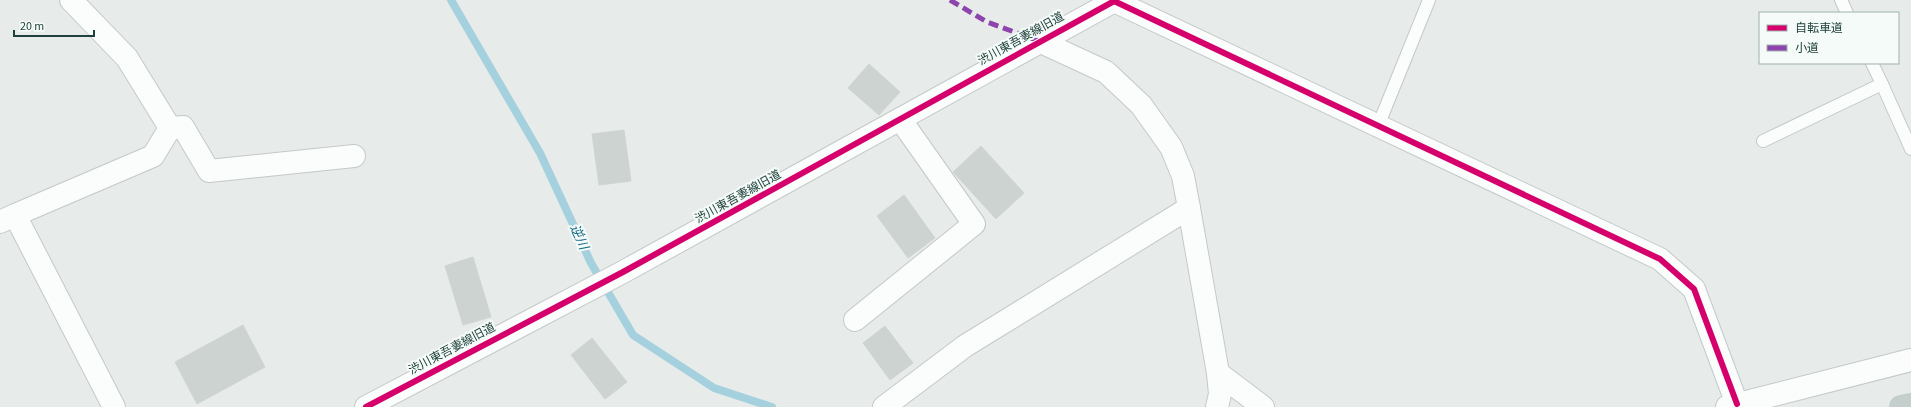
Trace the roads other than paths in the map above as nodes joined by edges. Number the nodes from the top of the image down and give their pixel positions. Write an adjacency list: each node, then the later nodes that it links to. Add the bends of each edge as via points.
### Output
1 (71, 0): 11 (street, via 127,58)
2 (1429, 0): 10 (lane)
3 (1841, 0): 5 (lane)
4 (1115, 1): 6 (street, 渋川東吾妻線旧道); 10 (street)
5 (1847, 12)
6 (1039, 41): 9 (street, 渋川東吾妻線旧道); 15 (street, via 1106,72 1141,105 1172,148 1183,176)
7 (1872, 64): 8 (lane)
8 (1882, 84): 12 (lane); 13 (lane)
9 (900, 119): 17 (street, via 974,224); 23 (street, 渋川東吾妻線旧道, via 623,272)
10 (1378, 126): 21 (street, via 1660,260 1694,289)
11 (170, 128): 14 (street, via 183,127 209,171); 16 (street, via 153,156)
12 (1763, 141)
13 (1911, 149)
14 (354, 156)
15 (1189, 208): 19 (street); 24 (street, via 965,346)
16 (8, 219): 22 (street)
17 (855, 320)
18 (1911, 360): 21 (street)
19 (1218, 373): 25 (street, via 1220,394); 26 (street)
20 (1911, 404): 27 (highway)
21 (1732, 406)
22 (114, 407)
23 (366, 407)
24 (884, 407)
25 (1217, 407)
26 (1263, 407)
27 (1901, 407)

